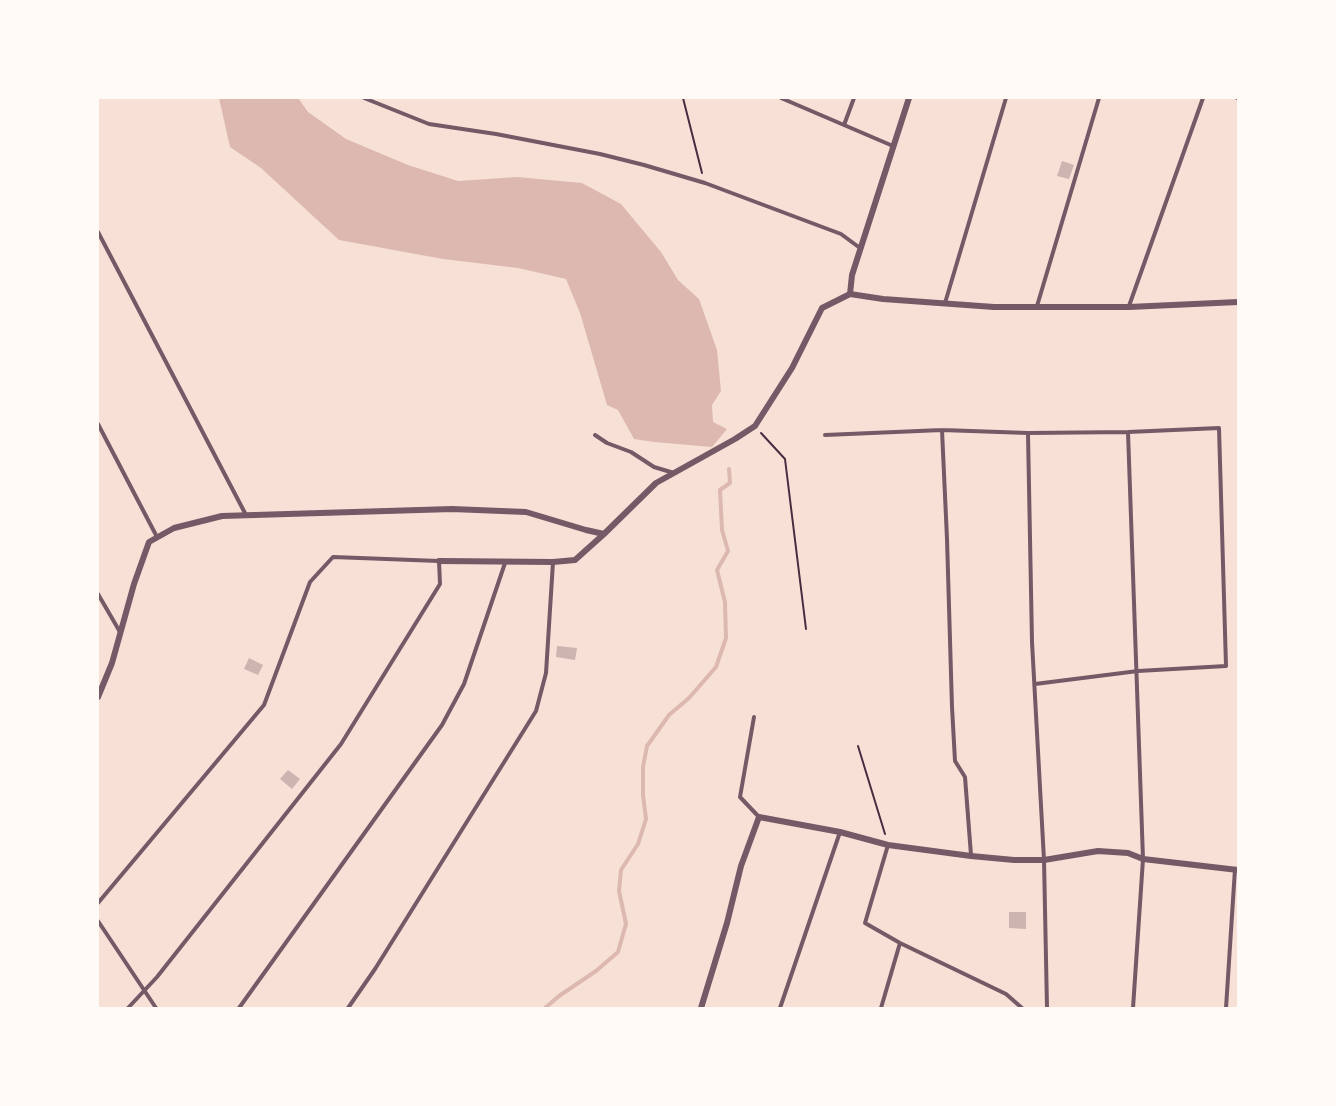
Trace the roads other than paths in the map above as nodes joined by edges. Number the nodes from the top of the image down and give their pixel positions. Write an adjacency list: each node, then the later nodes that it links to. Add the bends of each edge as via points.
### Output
1 (363, 98): 11 (lane, via 429,124 600,154 705,183 841,234)
2 (781, 98): 8 (lane)
3 (854, 98): 8 (lane)
4 (909, 98): 9 (street)
5 (1006, 98): 14 (lane)
6 (1099, 98): 15 (lane)
7 (1203, 98): 16 (lane)
8 (844, 125): 9 (lane)
9 (894, 147): 11 (street)
10 (98, 232): 24 (lane)
11 (861, 248): 12 (street)
12 (850, 294): 14 (street); 23 (street, via 822,308 792,368 755,426)
13 (1239, 302): 16 (street)
14 (945, 303): 15 (street)
15 (1037, 307): 16 (street)
16 (1129, 307)
17 (98, 424): 26 (lane)
18 (942, 430): 20 (lane); 22 (lane); 39 (lane, via 954,750 955,761 965,777)
19 (1128, 432): 20 (lane); 32 (lane); 32 (lane, via 1219,428 1226,666)
20 (1028, 433): 33 (lane)
21 (595, 435): 23 (lane, via 654,467)
22 (825, 435)
23 (674, 473): 25 (street, via 656,483)
24 (247, 516): 25 (street, via 452,509 526,512); 26 (street, via 222,516 174,528)
25 (604, 534): 28 (street, via 575,560)
26 (157, 537): 31 (street, via 149,542 143,557)
27 (439, 561): 29 (street); 43 (lane, via 333,557 310,582 264,705); 46 (lane, via 440,584 341,744)
28 (554, 562): 29 (street); 50 (lane, via 546,673 536,711)
29 (505, 563): 49 (lane, via 464,684 442,725)
30 (98, 594): 31 (lane)
31 (120, 633): 34 (street)
32 (1138, 671): 33 (lane); 40 (lane)
33 (1035, 684): 41 (lane)
34 (98, 697)
35 (754, 717): 36 (lane, via 740,796)
36 (759, 817): 37 (street); 51 (street)
37 (840, 832): 38 (street); 52 (lane)
38 (888, 845): 39 (street); 45 (lane, via 865,923)
39 (970, 856): 41 (street)
40 (1143, 859): 41 (street, via 1098,851); 42 (street); 56 (lane)
41 (1044, 860): 55 (lane)
42 (1237, 869): 57 (lane)
43 (98, 903)
44 (98, 921): 46 (lane)
45 (900, 943): 53 (lane); 54 (lane, via 1006,994)
46 (144, 992): 47 (lane); 48 (lane)
47 (128, 1008)
48 (156, 1008)
49 (239, 1008)
50 (348, 1008)
51 (701, 1008)
52 (780, 1008)
53 (881, 1008)
54 (1022, 1008)
55 (1047, 1008)
56 (1133, 1008)
57 (1226, 1008)

